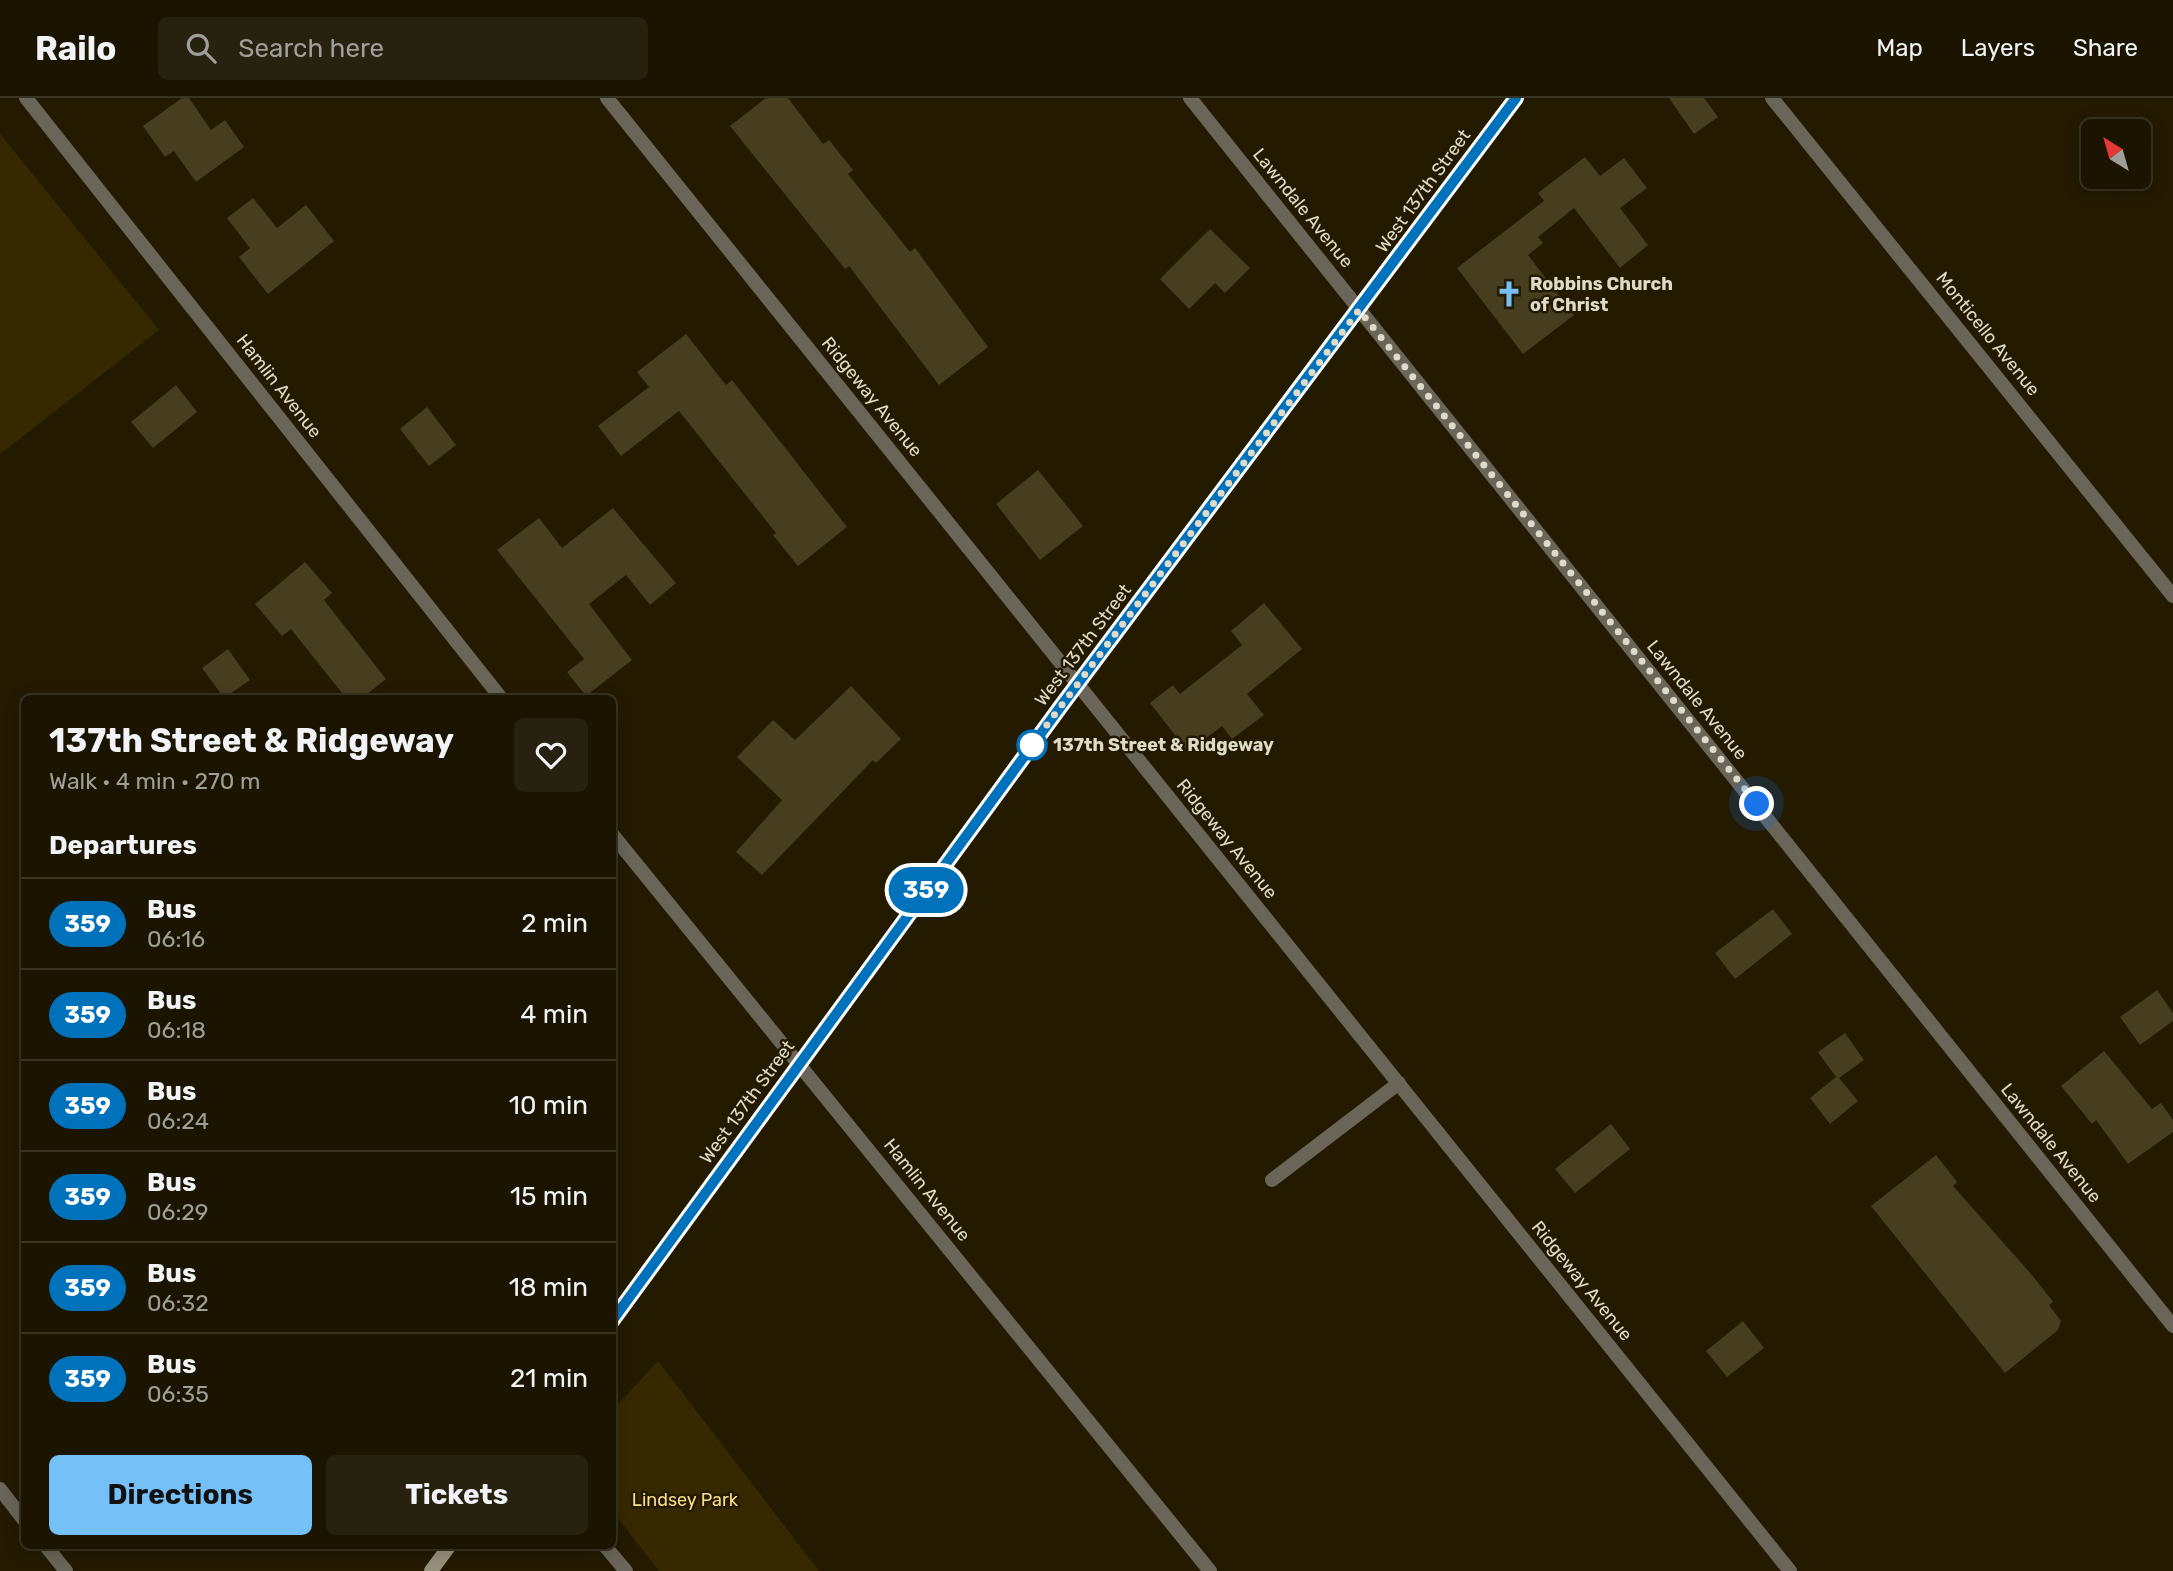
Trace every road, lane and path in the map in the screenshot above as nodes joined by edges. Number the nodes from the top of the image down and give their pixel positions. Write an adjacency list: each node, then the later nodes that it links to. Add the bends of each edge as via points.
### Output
1 (26, 98): 9 (street, Hamlin Avenue)
2 (607, 98): 8 (street, Ridgeway Avenue)
3 (1190, 98): 6 (street, Lawndale Avenue)
4 (1516, 98): 6 (main road, West 137th Street)
5 (1772, 98): 7 (street, Monticello Avenue)
6 (1359, 310): 8 (main road, West 137th Street); 15 (street, Lawndale Avenue)
7 (2173, 596)
8 (1077, 684): 11 (main road, West 137th Street); 12 (street, Ridgeway Avenue)
9 (500, 695)
10 (616, 839): 11 (street, Hamlin Avenue)
11 (800, 1062): 14 (main road, West 137th Street); 24 (street, Hamlin Avenue)
12 (1399, 1083): 13 (street); 25 (street, Ridgeway Avenue)
13 (1272, 1180)
14 (616, 1315)
15 (2173, 1326)
16 (0, 1489): 17 (street)
17 (21, 1516)
18 (48, 1549): 21 (street)
19 (447, 1549): 22 (main road)
20 (607, 1549): 23 (street)
21 (65, 1571)
22 (431, 1571)
23 (625, 1571)
24 (1210, 1571)
25 (1790, 1571)

